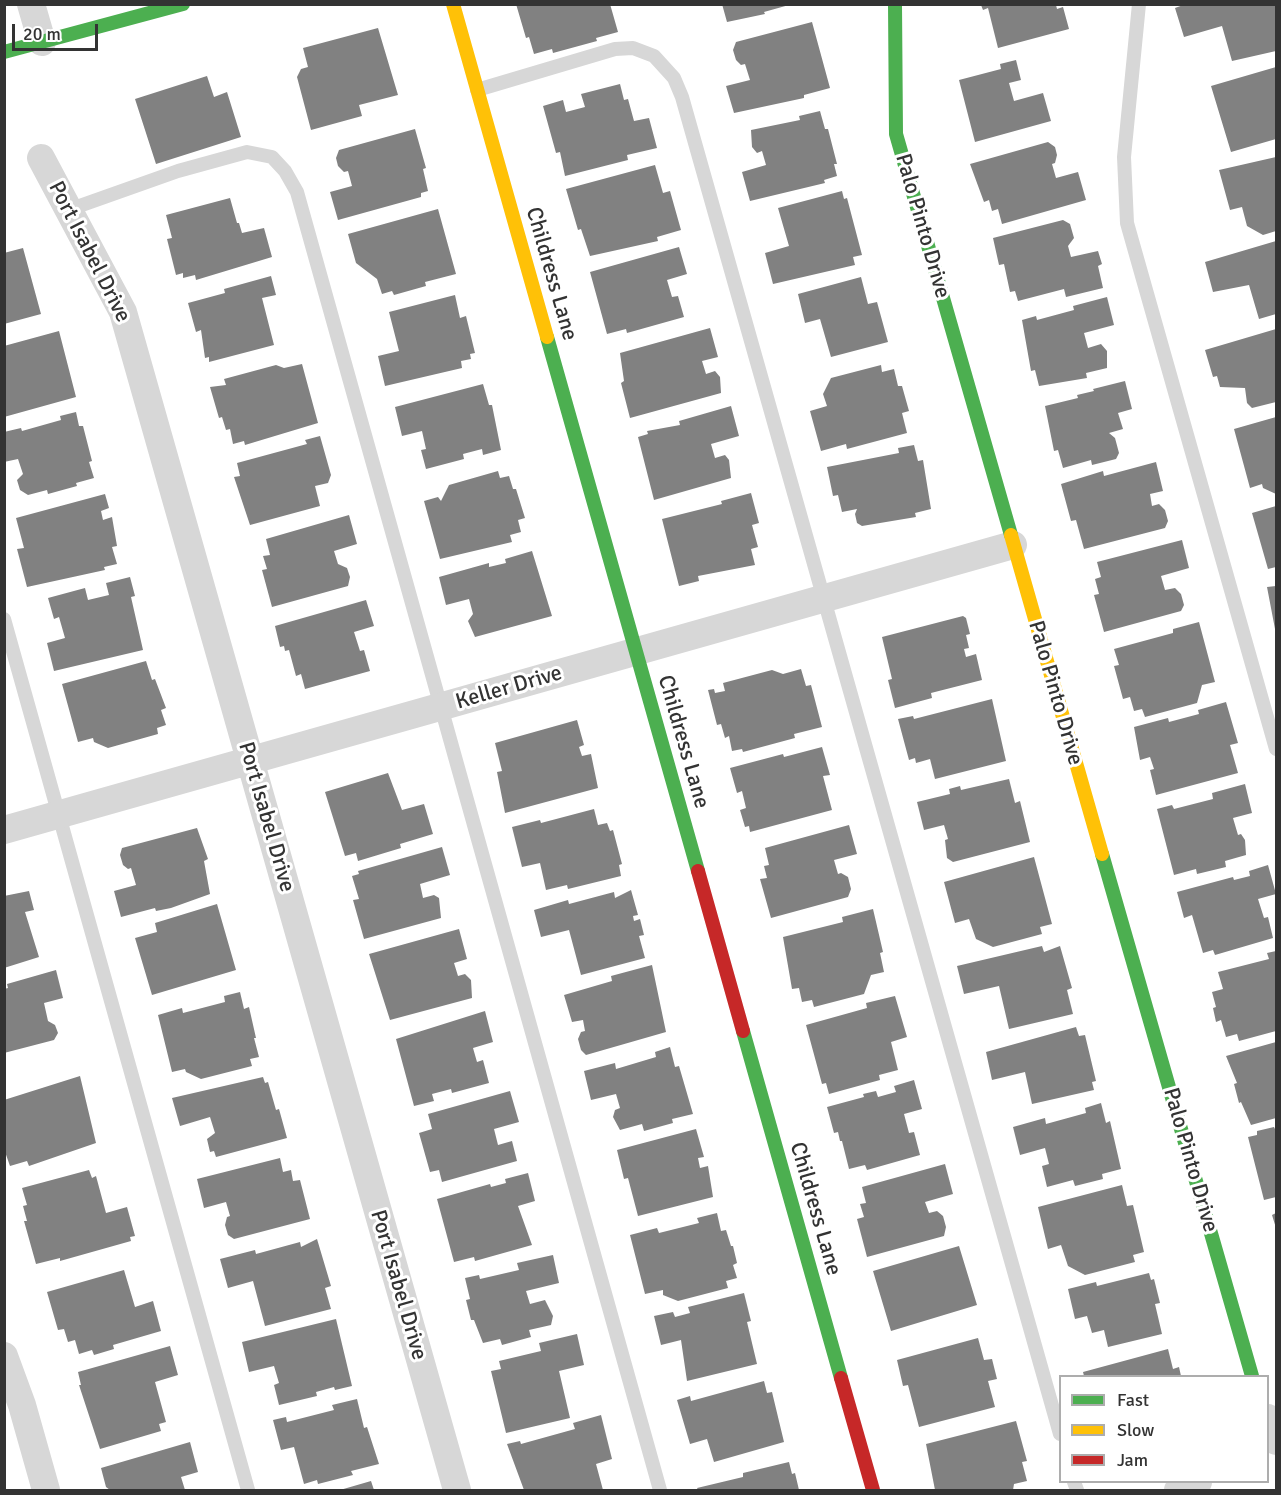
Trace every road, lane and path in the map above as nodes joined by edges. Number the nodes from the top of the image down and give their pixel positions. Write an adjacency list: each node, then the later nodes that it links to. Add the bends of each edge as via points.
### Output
1 (31, 4): 6 (street)
2 (183, 4): 6 (street)
3 (453, 4): 8 (street, Childress Lane)
4 (895, 4): 11 (street, Palo Pinto Drive, via 896,134)
5 (1139, 4): 16 (lane, via 1124,157 1127,223)
6 (42, 42): 7 (street)
7 (4, 52)
8 (477, 90): 12 (lane, via 615,49 633,48 654,56 674,78); 14 (street, Childress Lane)
9 (41, 158): 10 (street, Port Isabel Drive)
10 (68, 210): 15 (lane, via 178,171 247,152 272,157 285,171 301,204); 17 (street, Port Isabel Drive, via 123,312)
11 (1013, 545): 12 (street, Keller Drive); 21 (street, Palo Pinto Drive)
12 (823, 599): 14 (street, Keller Drive); 23 (lane)
13 (4, 619): 18 (lane)
14 (636, 652): 15 (street, Keller Drive); 30 (street, Childress Lane)
15 (440, 707): 17 (street, Keller Drive); 29 (lane)
16 (1276, 749)
17 (250, 760): 18 (street, Keller Drive); 28 (street, Port Isabel Drive)
18 (58, 814): 19 (street, Keller Drive); 27 (lane)
19 (4, 830)
20 (4, 1356): 26 (street)
21 (1251, 1375)
22 (1269, 1421): 24 (street)
23 (1059, 1430)
24 (1276, 1442)
25 (1196, 1483): 31 (street)
26 (46, 1491)
27 (248, 1491)
28 (457, 1491)
29 (660, 1491)
30 (873, 1491)
31 (1178, 1491)

